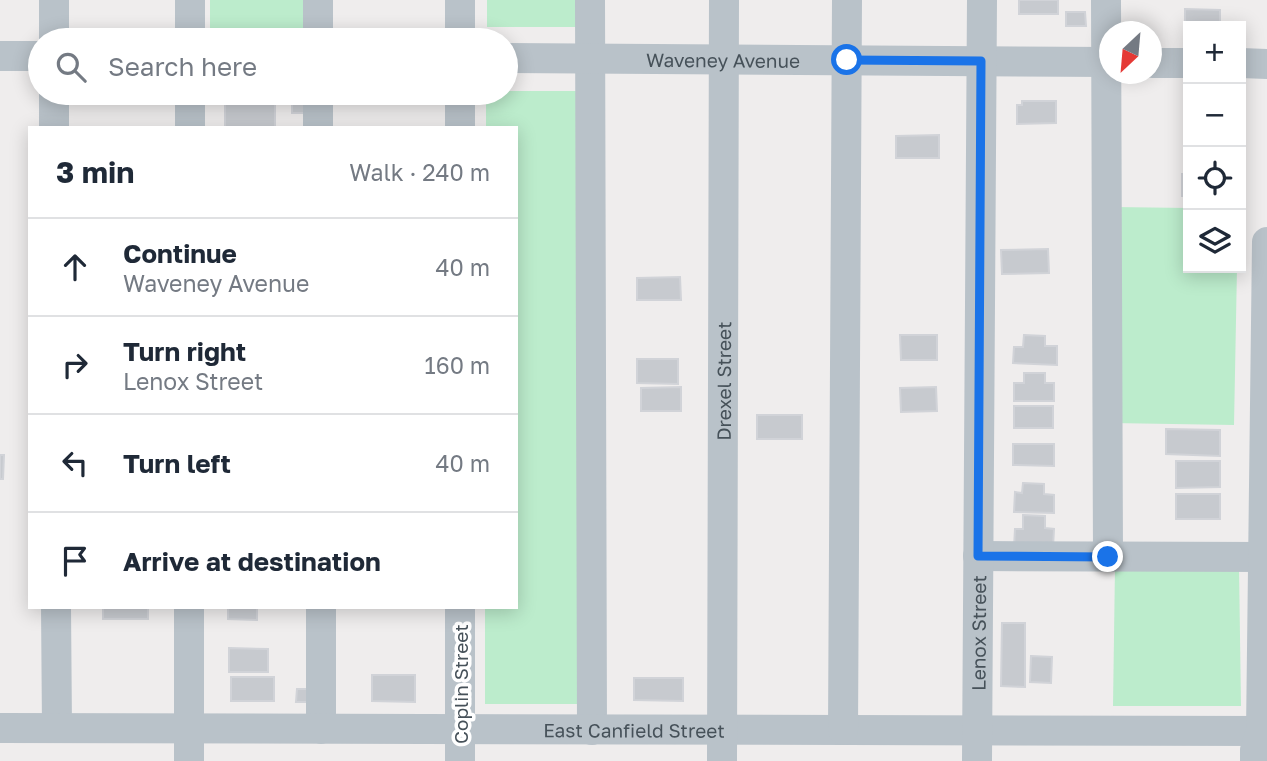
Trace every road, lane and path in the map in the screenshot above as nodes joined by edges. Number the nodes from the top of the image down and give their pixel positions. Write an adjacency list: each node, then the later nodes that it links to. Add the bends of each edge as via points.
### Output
1 (54, 0): 11 (street)
2 (190, 0): 12 (street)
3 (318, 0): 13 (street)
4 (460, 0): 14 (street)
5 (590, 0): 18 (street)
6 (724, 0): 19 (street, Drexel Street)
7 (847, 0): 20 (street)
8 (982, 0): 21 (street, Lenox Street)
9 (1106, 0): 10 (street)
10 (1107, 21)
11 (54, 28)
12 (190, 28)
13 (318, 28)
14 (460, 28)
15 (0, 56): 16 (street)
16 (28, 56)
17 (518, 58): 18 (street, Waveney Avenue)
18 (590, 59): 19 (street, Waveney Avenue); 49 (street)
19 (724, 59): 20 (street, Waveney Avenue); 50 (street, Drexel Street)
20 (847, 60): 21 (street, Waveney Avenue); 51 (street)
21 (981, 61): 22 (street, Waveney Avenue); 37 (street, Lenox Street)
22 (1099, 62)
23 (1162, 63): 24 (street)
24 (1183, 63)
25 (1246, 63): 26 (street)
26 (1267, 64)
27 (1108, 84): 38 (street)
28 (54, 105): 32 (street)
29 (190, 105): 33 (street)
30 (318, 105): 34 (street)
31 (460, 105): 35 (street)
32 (54, 126)
33 (190, 126)
34 (318, 126)
35 (460, 126)
36 (1267, 242): 39 (street)
37 (978, 556): 38 (street); 52 (street, Lenox Street)
38 (1108, 557): 39 (street)
39 (1265, 557): 53 (street)
40 (56, 609): 45 (street)
41 (190, 609): 46 (street)
42 (321, 609): 47 (street)
43 (460, 609): 48 (street, Coplin Street)
44 (0, 728): 45 (street, East Canfield Street)
45 (57, 728): 46 (street, East Canfield Street)
46 (189, 729): 47 (street, East Canfield Street); 54 (street)
47 (321, 729): 48 (street, East Canfield Street)
48 (460, 730): 49 (street, East Canfield Street); 55 (street, Coplin Street)
49 (592, 730): 50 (street, East Canfield Street)
50 (723, 730): 51 (street, East Canfield Street); 56 (street, Drexel Street)
51 (843, 730): 52 (street, East Canfield Street)
52 (977, 730): 53 (street, East Canfield Street); 57 (street, Lenox Street)
53 (1264, 731): 58 (street)
54 (189, 761)
55 (460, 761)
56 (722, 761)
57 (976, 761)
58 (1255, 761)

